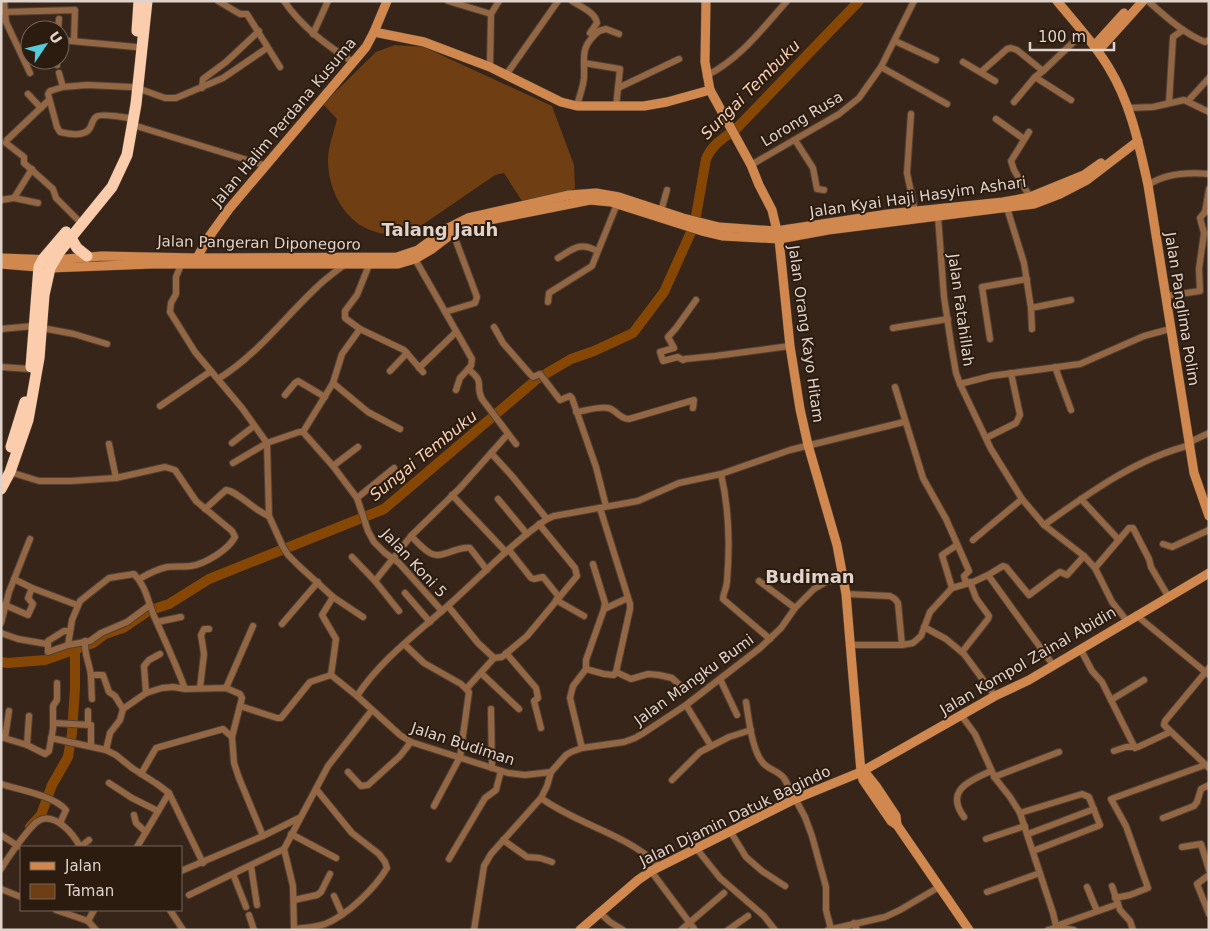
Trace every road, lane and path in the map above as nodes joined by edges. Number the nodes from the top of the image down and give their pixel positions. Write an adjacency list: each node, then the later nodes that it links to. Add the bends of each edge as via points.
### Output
1 (4, 1): 19 (street)
2 (139, 1): 32 (highway)
3 (147, 1): 53 (highway)
4 (218, 1): 22 (street, via 240,14 247,14)
5 (284, 1): 26 (street)
6 (328, 1): 26 (street)
7 (387, 1): 23 (main road, Jalan Halim Perdana Kusuma)
8 (448, 1): 20 (street)
9 (499, 1): 20 (street)
10 (558, 1): 47 (street)
11 (572, 1): 24 (street, via 596,19 597,24)
12 (706, 1): 48 (main road, Jalan Orang Kayo Hitam)
13 (787, 1): 48 (street, via 730,62)
14 (914, 1): 31 (street, Lorong Rusa)
15 (1057, 1): 25 (main road, Jalan Panglima Polim)
16 (1135, 1): 34 (main road)
17 (1143, 1): 34 (main road)
18 (1148, 1): 21 (street)
19 (3, 11): 30 (street, via 75,10); 45 (street)
20 (491, 14): 41 (street)
21 (1183, 30): 28 (street, via 1205,42); 62 (street, via 1173,37)
22 (259, 31): 33 (street); 54 (street, via 203,79)
23 (374, 32): 37 (main road, Jalan Halim Perdana Kusuma); 41 (main road, via 424,42)
24 (590, 33)
25 (1083, 33): 34 (main road, Jalan Panglima Polim); 43 (street)
26 (313, 34): 37 (street)
27 (619, 34): 39 (street, via 599,31 586,47)
28 (1209, 40)
29 (70, 41): 30 (street)
30 (74, 41): 32 (street)
31 (894, 41): 36 (street); 42 (street, Lorong Rusa)
32 (136, 47): 53 (highway)
33 (267, 48): 40 (street); 54 (street, via 224,78)
34 (1096, 48): 67 (main road, Jalan Panglima Polim)
35 (679, 59): 55 (street)
36 (936, 60)
37 (353, 62): 77 (main road, Jalan Halim Perdana Kusuma)
38 (963, 62): 44 (street)
39 (584, 63): 55 (street, via 620,69); 64 (street, via 584,80)
40 (280, 67)
41 (490, 67): 47 (main road)
42 (880, 67): 63 (street); 75 (street, Lorong Rusa, via 859,98)
43 (1043, 71): 44 (street, via 1012,48); 49 (street)
44 (981, 72): 51 (street)
45 (30, 73)
46 (59, 73): 52 (street)
47 (506, 75): 64 (main road, via 561,102)
48 (706, 76): 56 (main road, Jalan Orang Kayo Hitam)
49 (1035, 77): 59 (street); 61 (street)
50 (1209, 78): 60 (street)
51 (996, 81)
52 (63, 87): 53 (street); 58 (street, via 48,92)
53 (134, 88): 54 (street, via 165,98 176,98); 71 (highway)
54 (202, 88)
55 (618, 88): 65 (street)
56 (710, 90): 65 (main road, via 644,106); 76 (main road, Jalan Orang Kayo Hitam)
57 (28, 94): 66 (street)
58 (50, 100): 66 (street); 71 (street, via 57,127 63,133 85,132 99,115)
59 (1071, 100)
60 (1188, 101): 62 (street); 68 (street)
61 (1014, 102)
62 (1168, 103): 67 (street)
63 (947, 104)
64 (577, 106): 65 (main road)
65 (616, 107)
66 (40, 108): 78 (street, via 6,143 24,157 24,163)
67 (1128, 108): 73 (main road, Jalan Panglima Polim)
68 (1209, 112)
69 (911, 114): 92 (street, via 907,173)
70 (996, 119): 74 (street)
71 (130, 121): 77 (street); 97 (highway, via 112,174); 100 (highway, via 127,155 118,176)
72 (1029, 132): 74 (street)
73 (1137, 138): 80 (main road, Jalan Panglima Polim); 83 (main road, Jalan Kyai Haji Hasyim Ashari, via 1087,180)
74 (1024, 139): 86 (street, via 1011,161)
75 (795, 140): 76 (street, Lorong Rusa); 82 (street, via 813,168 818,189)
76 (751, 164): 99 (main road, Jalan Orang Kayo Hitam, via 772,210)
77 (267, 166): 106 (main road, Jalan Halim Perdana Kusuma, via 221,220)
78 (32, 170): 85 (street); 97 (street, via 53,189 56,198)
79 (1209, 174): 80 (street, via 1177,174)
80 (1148, 185): 117 (main road, Jalan Panglima Polim)
81 (667, 190): 91 (street)
82 (824, 190)
83 (1058, 190): 86 (main road, Jalan Kyai Haji Hasyim Ashari); 90 (main road, Jalan Kyai Haji Hasyim Ashari, via 1034,204)
84 (1209, 190): 94 (street)
85 (14, 198): 87 (street); 88 (street)
86 (1030, 198): 92 (main road, Jalan Kyai Haji Hasyim Ashari)
87 (1, 200)
88 (38, 202)
89 (617, 204): 93 (main road, Jalan Pangeran Diponegoro, via 590,200); 99 (main road, Jalan Pangeran Diponegoro, via 723,236); 102 (street)
90 (1007, 208): 95 (main road, Jalan Kyai Haji Hasyim Ashari); 116 (street)
91 (661, 211): 93 (main road, Jalan Pangeran Diponegoro, via 596,193 569,195); 99 (main road, Jalan Pangeran Diponegoro, via 719,227)
92 (916, 211): 96 (main road, Jalan Kyai Haji Hasyim Ashari)
93 (511, 212): 98 (main road, Jalan Pangeran Diponegoro); 110 (main road, Jalan Pangeran Diponegoro, via 460,221 418,250 397,257)
94 (1207, 212): 101 (street, via 1200,218)
95 (938, 216): 96 (main road, Jalan Kyai Haji Hasyim Ashari); 123 (street, Jalan Fatahillah)
96 (889, 218): 99 (main road, Jalan Kyai Haji Hasyim Ashari)
97 (77, 219): 112 (highway)
98 (453, 233): 109 (main road, Jalan Pangeran Diponegoro); 122 (street, via 477,297 471,305)
99 (777, 235): 134 (main road, Jalan Orang Kayo Hitam)
100 (71, 238): 103 (highway); 112 (highway)
101 (1205, 247): 104 (street)
102 (597, 251): 107 (street, via 580,246); 120 (street, via 592,266 552,290 548,294)
103 (87, 256): 106 (main road, Jalan Pangeran Diponegoro); 112 (main road, Jalan Pangeran Diponegoro)
104 (1201, 256): 108 (street); 117 (street, via 1200,291)
105 (1, 258): 112 (main road)
106 (197, 258): 110 (main road, Jalan Pangeran Diponegoro)
107 (558, 258)
108 (1209, 258)
109 (416, 259): 115 (main road, Jalan Pangeran Diponegoro, via 398,264); 122 (street)
110 (304, 261): 113 (main road, Jalan Pangeran Diponegoro); 114 (main road, Jalan Pangeran Diponegoro)
111 (1, 264): 112 (main road)
112 (46, 264): 113 (main road, Jalan Pangeran Diponegoro); 124 (highway)
113 (181, 264): 140 (street, via 170,312 194,352)
114 (344, 265): 115 (main road, Jalan Pangeran Diponegoro); 143 (street, via 317,286 241,362)
115 (370, 265): 128 (street, via 344,315)
116 (1026, 279): 121 (street); 132 (street, via 982,287)
117 (1166, 296): 130 (main road, Jalan Panglima Polim)
118 (696, 300): 134 (street, via 668,337 674,348 660,352 663,361)
119 (1071, 300): 121 (street)
120 (548, 302)
121 (1032, 308): 129 (street)
122 (445, 312): 131 (street)
123 (948, 319): 126 (street); 145 (street, Jalan Fatahillah)
124 (38, 327): 127 (street); 133 (street); 138 (highway); 160 (highway, via 33,396)
125 (494, 327): 153 (street, via 530,374 542,376 560,400 572,398)
126 (893, 328)
127 (1, 329)
128 (360, 329): 135 (street); 144 (street, via 342,354)
129 (1032, 329)
130 (1170, 329): 137 (street, via 1144,336 1080,364); 166 (main road, Jalan Panglima Polim)
131 (456, 332): 135 (street, via 421,370); 139 (street, via 472,359)
132 (990, 339)
133 (107, 344)
134 (790, 346): 167 (main road, Jalan Orang Kayo Hitam)
135 (407, 353): 141 (street)
136 (1, 367): 138 (street)
137 (1055, 367): 142 (street); 152 (street)
138 (30, 369): 160 (highway)
139 (468, 369): 147 (street); 159 (street, via 479,380 480,395)
140 (211, 371): 143 (street); 150 (street)
141 (390, 371)
142 (1011, 373): 145 (street); 161 (street, via 1020,414 1016,423)
143 (218, 379): 155 (street)
144 (333, 383): 149 (street); 156 (street, via 368,412)
145 (960, 384): 161 (street, Jalan Fatahillah)
146 (895, 388): 154 (street)
147 (456, 390)
148 (286, 395): 149 (street, via 298,381)
149 (325, 397): 157 (street)
150 (160, 406)
151 (693, 408): 153 (street, via 694,400 624,419 605,408)
152 (1071, 410)
153 (576, 412): 182 (street, via 596,467)
154 (904, 422): 167 (street); 196 (street, via 923,478)
155 (254, 426): 162 (street); 163 (street)
156 (400, 429)
157 (303, 432): 163 (street); 171 (street, Jalan Koni 5)
158 (1209, 433): 166 (street)
159 (508, 434): 165 (street); 169 (street)
160 (18, 438): 173 (highway)
161 (986, 438): 180 (street, Jalan Fatahillah)
162 (232, 443)
163 (267, 443): 170 (street); 184 (street)
164 (109, 444): 175 (street)
165 (516, 444)
166 (1190, 444): 181 (street, via 1135,467); 185 (main road, Jalan Panglima Polim, via 1194,473)
167 (808, 445): 174 (street); 206 (main road, Jalan Orang Kayo Hitam)
168 (358, 447): 171 (street)
169 (491, 454): 177 (street); 186 (street)
170 (233, 464)
171 (333, 466): 178 (street, Jalan Koni 5)
172 (394, 468): 178 (street)
173 (5, 473): 175 (street, via 39,481); 176 (highway)
174 (721, 474): 182 (street, via 678,483 638,501); 242 (street, via 728,508 727,583 723,599)
175 (116, 478): 183 (street, via 158,467 170,468)
176 (1, 489)
177 (452, 495): 191 (street); 197 (street)
178 (357, 498): 200 (street, Jalan Koni 5, via 374,542)
179 (498, 499): 190 (street)
180 (1022, 499): 188 (street, Jalan Fatahillah); 193 (street)
181 (1081, 499): 188 (street); 194 (street)
182 (603, 507): 186 (street); 220 (street)
183 (205, 509): 184 (street, via 223,492 230,490 252,508); 208 (street, via 234,533 230,545 216,556 193,566 169,567)
184 (269, 516): 210 (street, via 288,555)
185 (1209, 516)
186 (547, 519): 187 (street)
187 (539, 524): 190 (street); 219 (street, via 577,572 575,580)
188 (1044, 525): 198 (street, Jalan Fatahillah)
189 (1209, 530): 195 (street, via 1172,547)
190 (527, 534): 197 (street)
191 (411, 536): 200 (street); 203 (street, via 434,555 470,548)
192 (30, 539): 207 (street)
193 (973, 540)
194 (1119, 540): 202 (street); 218 (street, via 1129,528 1133,528)
195 (1163, 544)
196 (957, 545): 212 (street, via 969,571 964,576); 214 (street, via 942,555)
197 (507, 551): 203 (street); 219 (street, via 531,578 543,577)
198 (1084, 556): 202 (street, Jalan Fatahillah); 205 (street, via 1067,575 1060,572 1029,596 1006,567)
199 (352, 558): 209 (street)
200 (394, 558): 209 (street); 225 (street, Jalan Koni 5)
201 (593, 564): 226 (street)
202 (1095, 568): 232 (street, Jalan Fatahillah, via 1112,602)
203 (487, 570): 225 (street)
204 (1209, 573): 218 (main road, Jalan Kompol Zainal Abidin)
205 (988, 575): 212 (street); 254 (street)
206 (843, 577): 216 (main road, Jalan Orang Kayo Hitam); 223 (street, Jalan Mangku Bumi, via 814,589)
207 (14, 579): 213 (street); 221 (street)
208 (138, 579): 222 (street, via 134,574 109,578); 224 (street)
209 (375, 581): 227 (street)
210 (318, 582): 217 (street); 236 (street)
211 (759, 582): 223 (street)
212 (968, 582): 214 (street); 250 (street, via 989,616)
213 (32, 588): 221 (street, via 28,598 33,604 28,616); 222 (street)
214 (952, 588): 238 (street, via 930,612)
215 (405, 593): 234 (street)
216 (846, 594): 247 (main road, Jalan Orang Kayo Hitam); 248 (street, via 896,599)
217 (333, 596): 231 (street); 260 (street, via 322,615 336,639)
218 (1168, 596): 228 (main road, Jalan Kompol Zainal Abidin)
219 (557, 598): 229 (street); 251 (street, via 532,631)
220 (628, 598): 226 (street); 256 (street, via 630,609)
221 (5, 605): 235 (street)
222 (77, 605): 240 (street)
223 (795, 608): 242 (street, Jalan Mangku Bumi)
224 (152, 609): 233 (street); 244 (street, via 101,632)
225 (445, 609): 234 (street); 253 (street, Jalan Koni 5)
226 (604, 609): 255 (street, via 586,660)
227 (399, 611)
228 (1136, 615): 232 (main road, Jalan Kompol Zainal Abidin); 257 (street)
229 (584, 616)
230 (181, 617): 233 (street)
231 (363, 617)
232 (1127, 621): 249 (main road, Jalan Kompol Zainal Abidin)
233 (157, 622): 267 (street)
234 (430, 622): 245 (street)
235 (1, 623)
236 (282, 624)
237 (252, 626): 265 (street)
238 (924, 627): 248 (street, via 917,640); 250 (street)
239 (209, 629): 264 (street, via 204,629 201,635 204,654)
240 (70, 631): 243 (street, via 64,631); 246 (street)
241 (1, 632): 243 (street)
242 (770, 639): 261 (street, Jalan Mangku Bumi)
243 (47, 644): 246 (street, via 48,652)
244 (85, 644): 246 (street); 259 (street)
245 (404, 644): 266 (street, via 424,663); 270 (street, via 377,669)
246 (68, 645)
247 (850, 645): 248 (street); 309 (main road, Jalan Orang Kayo Hitam)
248 (902, 645)
249 (1080, 650): 254 (main road, Jalan Kompol Zainal Abidin); 273 (street)
250 (962, 652): 271 (street)
251 (506, 653): 253 (street); 288 (street, via 536,688 538,698 534,706)
252 (160, 654): 269 (street, via 144,666)
253 (494, 658): 258 (street)
254 (1053, 665): 271 (main road, Jalan Kompol Zainal Abidin)
255 (586, 669): 256 (street, via 604,674 614,675); 298 (street, via 573,686 570,698)
256 (616, 672): 268 (street, via 632,679 648,674 672,678)
257 (1208, 672): 290 (street, via 1165,720 1164,725)
258 (481, 674): 266 (street); 279 (street)
259 (91, 675): 272 (street); 277 (street, via 103,675 109,692)
260 (331, 675): 270 (street, Jalan Budiman); 276 (street, via 310,682 281,718)
261 (720, 679): 275 (street, Jalan Mangku Bumi); 283 (street)
262 (1144, 680): 273 (street)
263 (57, 682): 286 (street)
264 (200, 688): 265 (street); 267 (street)
265 (226, 688): 276 (street, via 240,694)
266 (467, 688): 303 (street, via 470,696)
267 (185, 689): 269 (street, via 166,687)
268 (684, 689)
269 (146, 693): 277 (street)
270 (357, 696): 280 (street, Jalan Budiman)
271 (995, 696): 284 (main road, Jalan Kompol Zainal Abidin)
272 (92, 700)
273 (1111, 700): 299 (street)
274 (746, 702): 289 (street)
275 (686, 705): 297 (street); 298 (street, Jalan Mangku Bumi, via 635,738)
276 (240, 706): 291 (street)
277 (123, 708): 300 (street, via 120,720 110,733)
278 (491, 709): 305 (street)
279 (519, 709)
280 (372, 710): 294 (street, Jalan Budiman); 316 (street, via 333,758)
281 (9, 711): 292 (street)
282 (88, 711): 287 (street)
283 (736, 715)
284 (961, 715): 309 (main road, Jalan Kompol Zainal Abidin); 311 (street, via 975,734)
285 (29, 716): 295 (street)
286 (53, 723): 287 (street); 293 (street)
287 (88, 725): 296 (street, via 92,726)
288 (541, 728)
289 (752, 730): 297 (street); 319 (street, via 759,758 784,778)
290 (1170, 732): 299 (street); 304 (street)
291 (232, 736): 310 (street, via 223,729 160,746); 335 (street, via 234,763)
292 (3, 737): 295 (street)
293 (51, 738): 295 (street, via 47,754); 296 (street)
294 (411, 742): 303 (street, Jalan Budiman); 307 (street, via 368,785 361,786)
295 (27, 745)
296 (91, 746): 300 (street)
297 (711, 746): 312 (street, via 690,760)
298 (582, 748): 308 (street, Jalan Mangku Bumi, via 566,755)
299 (1135, 748): 301 (street)
300 (106, 750): 310 (street)
301 (1114, 751)
302 (1059, 752): 311 (street)
303 (460, 757): 305 (street, Jalan Budiman); 320 (street)
304 (1207, 767): 372 (street, via 1111,799 1126,826 1148,888)
305 (492, 768): 306 (street, Jalan Budiman)
306 (501, 771): 308 (street, Jalan Budiman, via 525,775); 348 (street, via 496,790 485,798)
307 (348, 772)
308 (550, 772): 318 (street)
309 (860, 772): 319 (main road, Jalan Djamin Datuk Bagindo); 363 (main road)
310 (141, 774): 317 (street)
311 (992, 774): 323 (street); 326 (street, via 962,786 958,802)
312 (672, 780)
313 (110, 783): 322 (street)
314 (1, 784): 328 (street, via 53,801 66,810)
315 (1209, 785): 327 (street, via 1201,789 1194,806)
316 (316, 789): 325 (street); 380 (street, via 343,824 379,854 387,865 379,882)
317 (169, 794): 322 (street); 350 (street)
318 (541, 798): 338 (street); 352 (street, via 637,848)
319 (795, 800): 330 (main road, Jalan Djamin Datuk Bagindo); 389 (street, via 817,851 826,887)
320 (434, 806)
321 (1094, 809): 323 (street, via 1089,797 1082,794); 333 (street); 346 (street, via 1100,825)
322 (158, 811): 331 (street)
323 (1020, 813): 329 (street)
324 (134, 815): 331 (street, via 136,823)
325 (300, 817): 332 (street); 335 (street)
326 (964, 817)
327 (1164, 818)
328 (60, 823): 339 (street, via 48,819 38,821); 340 (street)
329 (1025, 826): 333 (street); 336 (street)
330 (730, 831): 344 (main road, Jalan Djamin Datuk Bagindo); 361 (street, via 746,857)
331 (146, 832): 342 (street)
332 (291, 834): 345 (street); 347 (street)
333 (1028, 834): 346 (street)
334 (1, 835): 339 (street)
335 (263, 836): 350 (street)
336 (986, 839)
337 (89, 840): 341 (street)
338 (503, 840): 349 (street, via 527,857); 393 (street, via 484,866)
339 (15, 844): 353 (street)
340 (80, 846)
341 (81, 846)
342 (138, 846)
343 (1182, 847): 354 (street, via 1201,844)
344 (696, 848): 352 (main road, Jalan Djamin Datuk Bagindo); 399 (street, via 720,878 764,916)
345 (284, 849): 351 (street); 371 (street)
346 (1033, 851): 357 (street)
347 (336, 858)
348 (449, 859)
349 (552, 862)
350 (203, 863): 355 (street)
351 (250, 866): 358 (street); 373 (street)
352 (660, 866): 356 (main road, Jalan Djamin Datuk Bagindo)
353 (1, 869)
354 (1209, 870)
355 (182, 871)
356 (651, 871): 378 (main road, Jalan Djamin Datuk Bagindo); 385 (street)
357 (1040, 873): 366 (street); 387 (street)
358 (232, 874): 368 (street); 374 (street)
359 (330, 874): 371 (street, via 322,892)
360 (1209, 875): 381 (street, via 1197,884)
361 (785, 886)
362 (1112, 886): 372 (street)
363 (939, 887): 386 (street, via 900,910); 400 (main road)
364 (1087, 887): 379 (street)
365 (1, 888): 370 (street)
366 (987, 892)
367 (724, 893): 385 (street)
368 (189, 895)
369 (334, 896): 380 (street)
370 (20, 897)
371 (294, 900): 388 (street)
372 (1117, 901): 379 (street); 403 (street)
373 (257, 905)
374 (246, 907)
375 (59, 911): 384 (street)
376 (93, 911): 384 (street)
377 (171, 911): 391 (street)
378 (599, 912): 394 (main road, Jalan Djamin Datuk Bagindo); 395 (street)
379 (1097, 912): 387 (street)
380 (342, 914): 388 (street, via 323,924)
381 (1209, 914)
382 (249, 915): 392 (street)
383 (748, 916): 398 (street)
384 (88, 920): 390 (street)
385 (690, 922): 396 (street); 397 (street)
386 (856, 926): 389 (street)
387 (1056, 928): 401 (street); 402 (street)
388 (294, 929)
389 (830, 929)
390 (96, 930)
391 (183, 930)
392 (254, 930)
393 (474, 930)
394 (580, 930)
395 (623, 930)
396 (681, 930)
397 (695, 930)
398 (728, 930)
399 (775, 930)
400 (969, 930)
401 (1048, 930)
402 (1074, 930)
403 (1133, 930)

